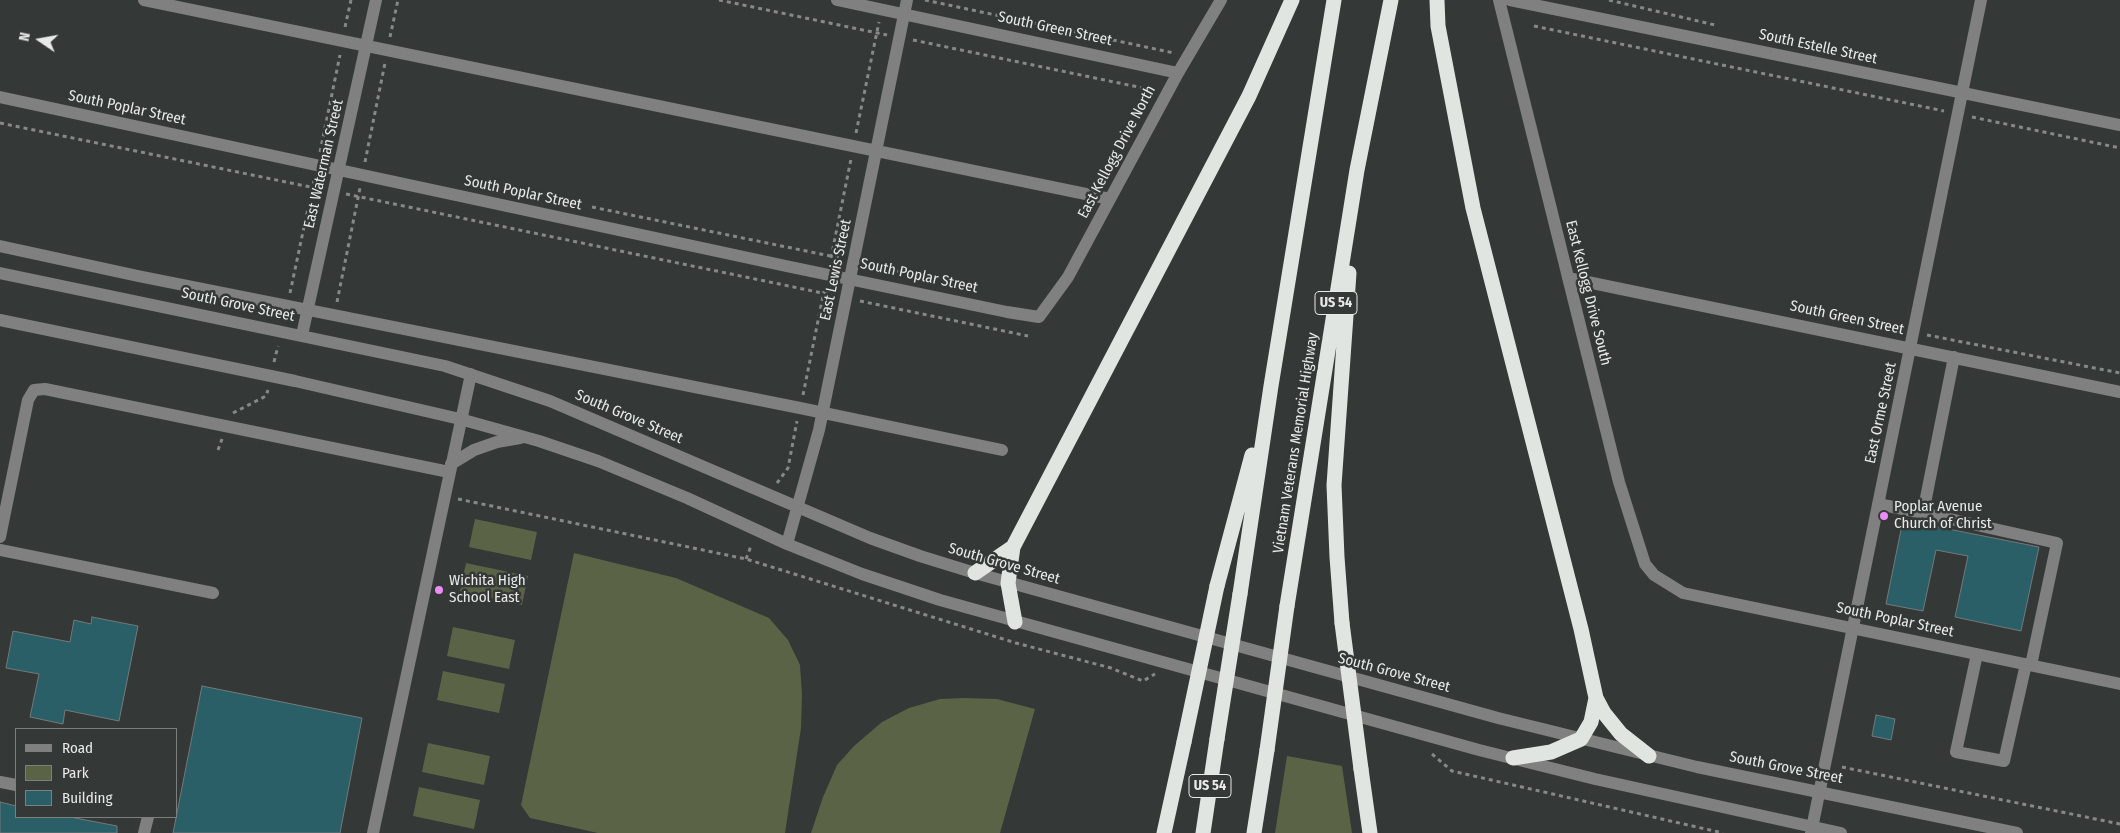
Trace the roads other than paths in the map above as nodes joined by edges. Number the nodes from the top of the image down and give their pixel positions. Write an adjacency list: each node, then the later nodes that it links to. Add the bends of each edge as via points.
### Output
1 (144, 0): 14 (street)
2 (376, 0): 14 (street, East Waterman Street)
3 (837, 0): 13 (street, South Green Street)
4 (907, 0): 13 (street, East Lewis Street)
5 (1221, 0): 15 (street, East Kellogg Drive North)
6 (1292, 0): 46 (highway, via 1249,96)
7 (1334, 0): 34 (highway, US 54)
8 (1391, 0): 21 (highway, Vietnam Veterans Memorial Highway / US 54)
9 (1437, 0): 57 (highway, via 1438,26 1473,208)
10 (1499, 0): 26 (street, East Kellogg Drive South)
11 (1510, 0): 16 (street, South Estelle Street)
12 (1981, 0): 16 (street, East Orme Street)
13 (904, 14): 15 (street, South Green Street); 19 (street, East Lewis Street)
14 (366, 46): 19 (street); 20 (street, East Waterman Street)
15 (1178, 73): 22 (street, East Kellogg Drive North)
16 (1962, 93): 18 (street, South Estelle Street); 31 (street, East Orme Street)
17 (0, 97): 20 (street, South Poplar Street)
18 (2120, 125)
19 (876, 151): 22 (street); 25 (street, East Lewis Street)
20 (340, 170): 25 (street, South Poplar Street); 27 (street, East Waterman Street)
21 (1357, 170): 70 (highway, Vietnam Veterans Memorial Highway / US 54, bridge); 71 (highway, bridge, via 1334,485 1342,624)
22 (1110, 199): 28 (street, East Kellogg Drive North, via 1068,277)
23 (0, 246): 27 (street)
24 (0, 273): 30 (street, South Grove Street)
25 (851, 278): 28 (street, South Poplar Street); 36 (street, East Lewis Street)
26 (1568, 278): 31 (street, South Green Street); 49 (street, East Kellogg Drive South, via 1629,518 1645,564)
27 (308, 310): 30 (street, East Waterman Street); 36 (street)
28 (1039, 317)
29 (0, 320): 37 (street)
30 (302, 335): 33 (street, South Grove Street)
31 (1910, 348): 32 (street, South Green Street); 41 (street, East Orme Street)
32 (1954, 357): 35 (street, South Green Street); 43 (street)
33 (471, 374): 37 (street); 42 (street, South Grove Street, via 608,424)
34 (1271, 386): 68 (highway, bridge, via 1217,586); 69 (highway, US 54, bridge)
35 (2120, 392)
36 (823, 412): 39 (street); 42 (street, East Lewis Street)
37 (460, 419): 38 (street); 40 (street)
38 (524, 437): 40 (street, via 474,450); 45 (street, via 598,461)
39 (1002, 450)
40 (450, 468): 44 (street, via 45,388 34,390 28,400); 67 (street)
41 (1878, 504): 43 (street); 53 (street, East Orme Street)
42 (797, 508): 45 (street, East Lewis Street); 48 (street, South Grove Street, via 920,556)
43 (1923, 513): 55 (street, via 2057,543)
44 (0, 536)
45 (787, 544): 52 (street, via 862,574)
46 (1013, 547): 48 (highway); 50 (highway)
47 (0, 550): 51 (street)
48 (975, 573): 50 (street, South Grove Street)
49 (1666, 582): 53 (street, South Poplar Street, via 1683,592)
50 (1008, 583): 52 (highway); 58 (street, South Grove Street)
51 (213, 593)
52 (1015, 622): 60 (street)
53 (1853, 628): 54 (street, South Poplar Street); 63 (street, East Orme Street)
54 (1977, 654): 55 (street, South Poplar Street); 55 (street, via 1956,752 2004,761)
55 (2028, 665): 56 (street, South Poplar Street)
56 (2120, 684)
57 (1596, 698): 58 (highway, via 1591,722); 59 (highway, via 1621,734)
58 (1581, 739): 59 (street, South Grove Street); 60 (highway, via 1551,752)
59 (1648, 756): 63 (street, South Grove Street)
60 (1513, 758): 65 (street)
61 (0, 782): 62 (street)
62 (15, 785)
63 (1820, 792): 65 (street, East Orme Street); 73 (street, South Grove Street)
64 (148, 818): 66 (street)
65 (1812, 830): 72 (street)
66 (144, 833)
67 (373, 833)
68 (1164, 833)
69 (1203, 833)
70 (1254, 833)
71 (1370, 833)
72 (1841, 833)
73 (2017, 833)

